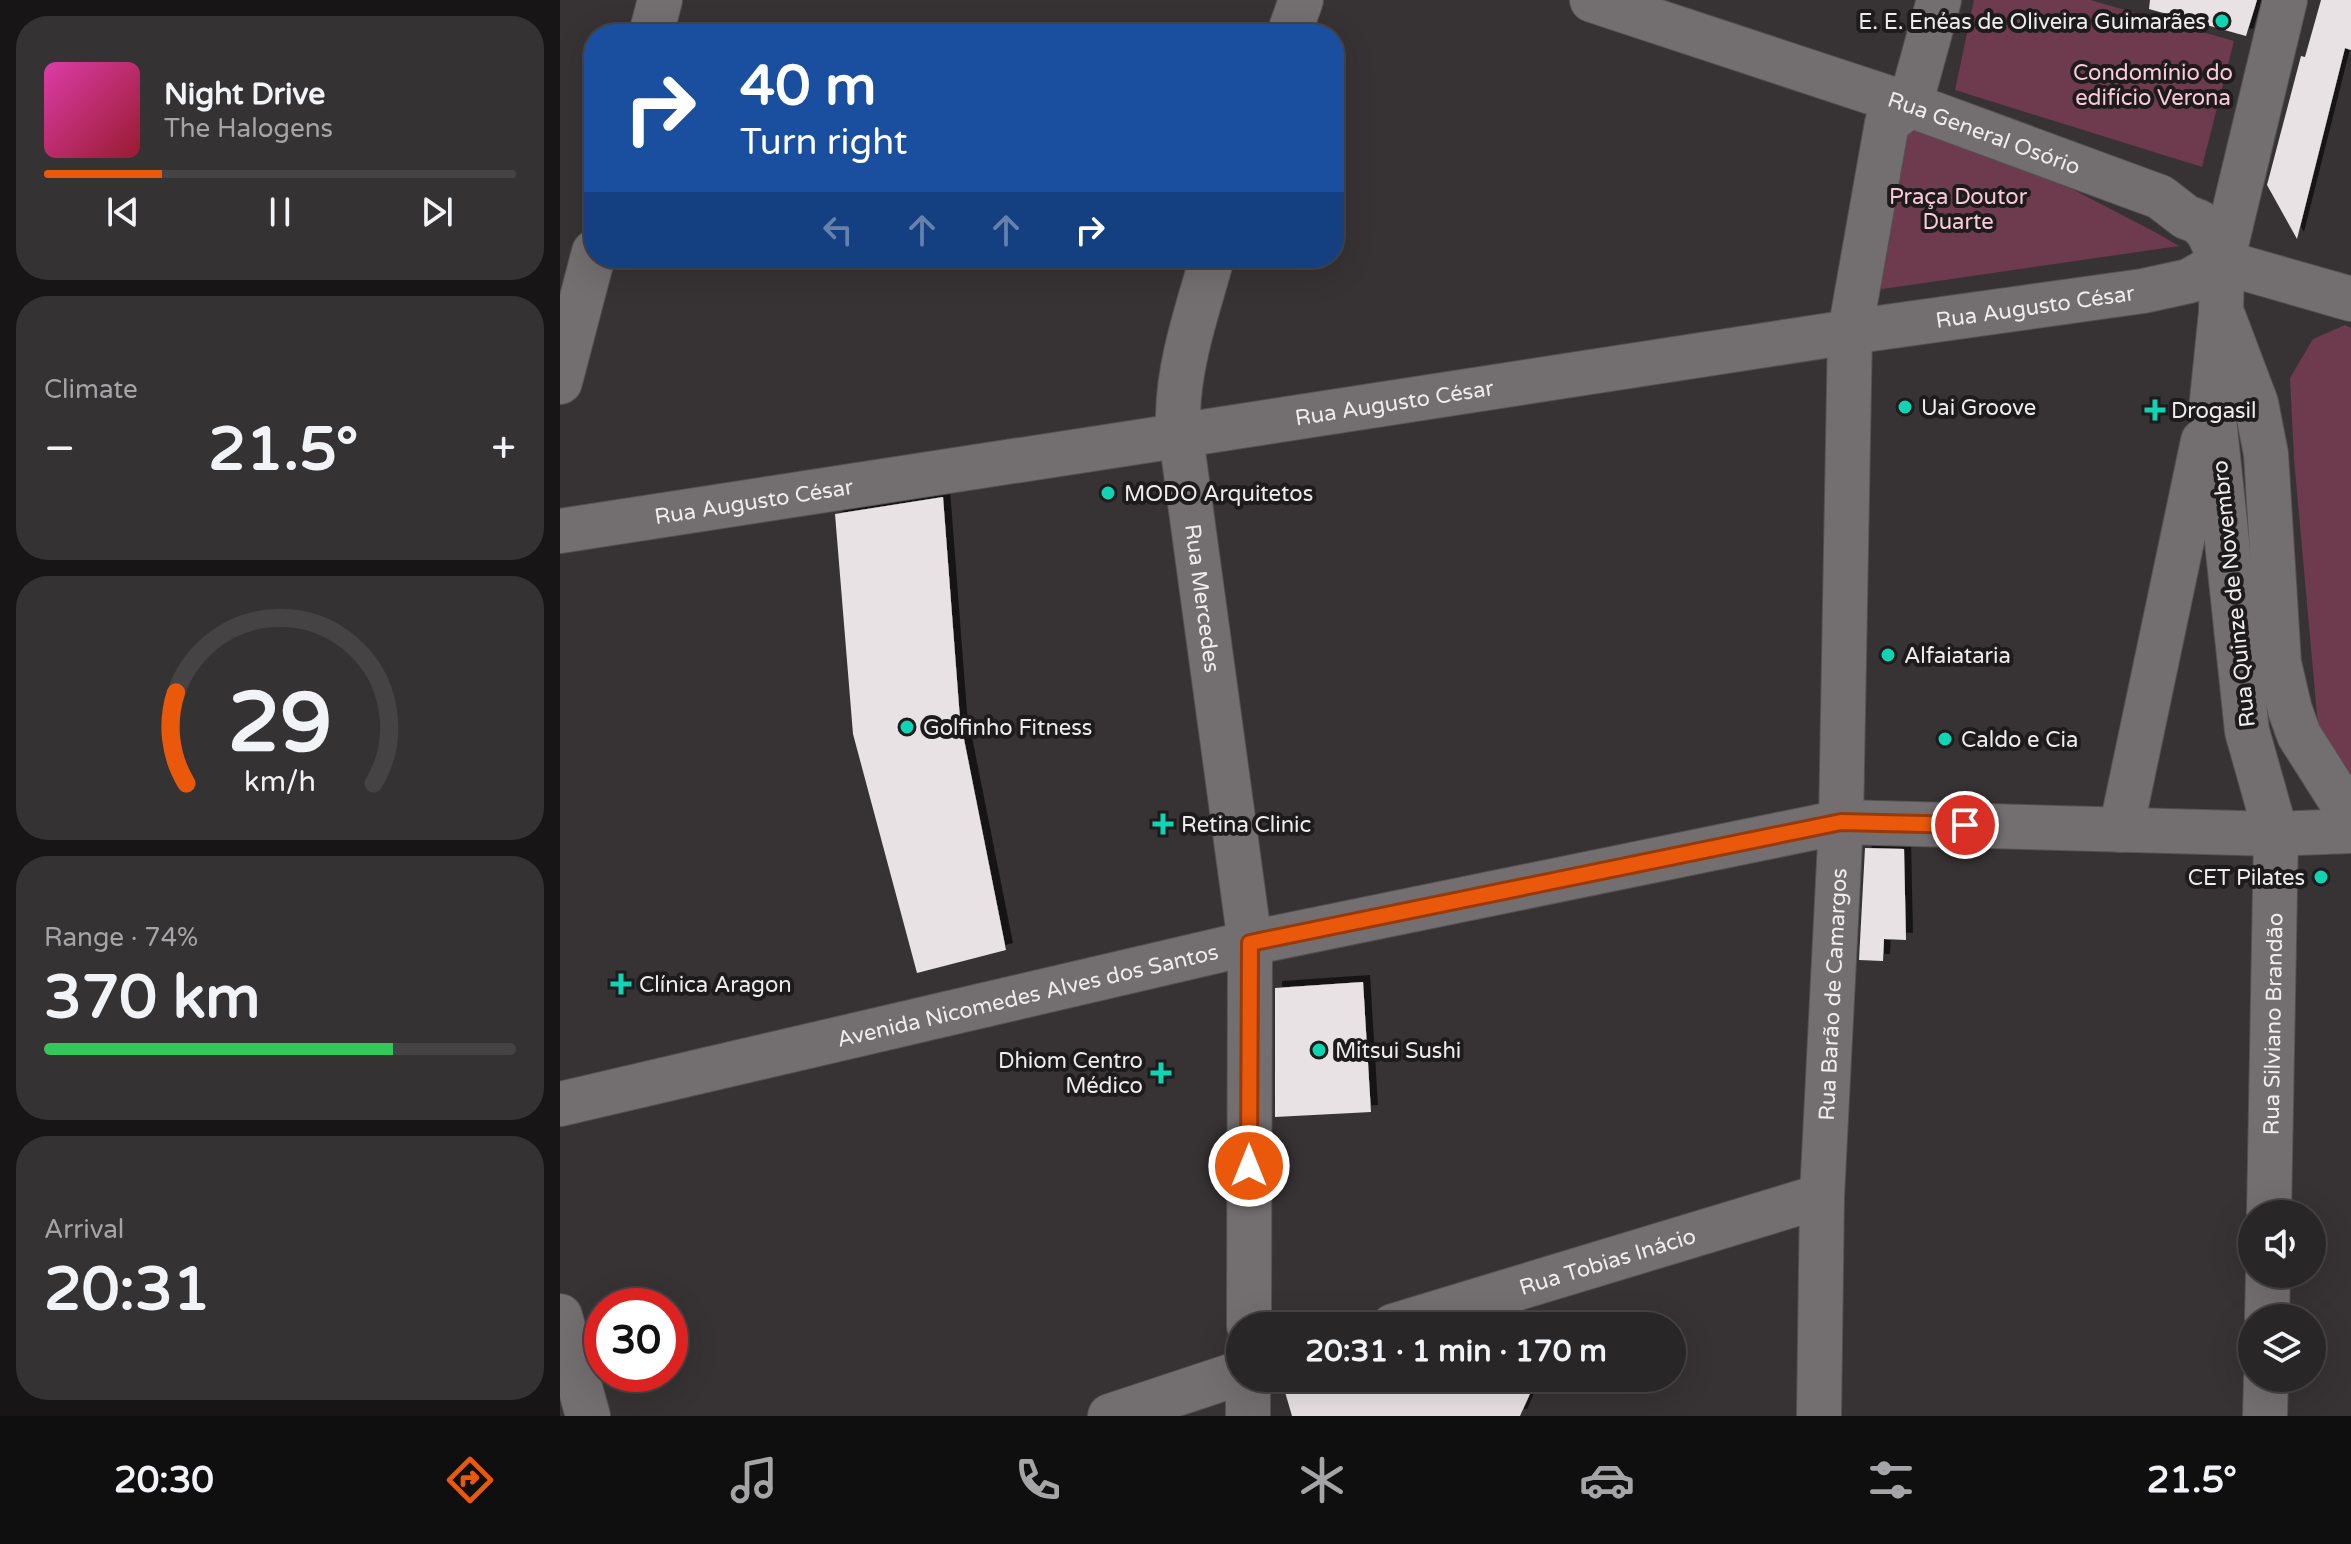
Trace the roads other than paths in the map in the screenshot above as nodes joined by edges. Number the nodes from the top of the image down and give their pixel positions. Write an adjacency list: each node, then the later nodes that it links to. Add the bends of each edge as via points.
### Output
1 (660, 0): 6 (street)
2 (1301, 0): 7 (street)
3 (1592, 0): 8 (street, Rua General Osório)
4 (1939, 0): 8 (street)
5 (2285, 0): 9 (street, Rua Quinze de Novembro)
6 (654, 24)
7 (1293, 24)
8 (1910, 105): 9 (street, Rua General Osório, via 2160,197 2199,222); 14 (street, via 1887,123)
9 (2222, 262): 12 (street); 13 (street, Rua Quinze de Novembro); 14 (street, Rua Augusto César, via 2189,281 2143,291)
10 (590, 268): 15 (street)
11 (1209, 268): 17 (street, Rua Mercedes, via 1178,392)
12 (2351, 299)
13 (2221, 312): 16 (street, Rua Quinze de Novembro); 19 (street, via 2256,403 2266,454 2279,663 2290,710 2299,735)
14 (1850, 332): 17 (street, Rua Augusto César); 20 (street, Rua Barão de Camargos)
15 (560, 382)
16 (2212, 400): 21 (street, Rua Quinze de Novembro); 23 (street, Rua Quinze de Novembro, via 2247,731)
17 (1180, 435): 18 (street, Rua Augusto César); 24 (street, Rua Mercedes)
18 (560, 531)
19 (2351, 817)
20 (1841, 822): 21 (street, Avenida Nicomedes Alves dos Santos); 24 (street, Avenida Nicomedes Alves dos Santos); 26 (street, Rua Barão de Camargos)
21 (2121, 830): 23 (street, Avenida Nicomedes Alves dos Santos)
22 (2351, 831): 23 (street, Avenida Nicomedes Alves dos Santos)
23 (2276, 834): 27 (street, Rua Silviano Brandão)
24 (1250, 943): 25 (street, Avenida Nicomedes Alves dos Santos); 28 (street, Rua Mercedes)
25 (560, 1104)
26 (1822, 1196): 29 (street, Rua Tobias Inácio); 37 (street, Rua Barão de Camargos)
27 (2269, 1200)
28 (1249, 1312)
29 (1439, 1312)
30 (560, 1316): 34 (street)
31 (1226, 1378): 35 (street)
32 (1248, 1392): 36 (street)
33 (2266, 1392): 38 (street)
34 (588, 1416)
35 (1110, 1416)
36 (1248, 1416)
37 (1819, 1416)
38 (2265, 1416)

